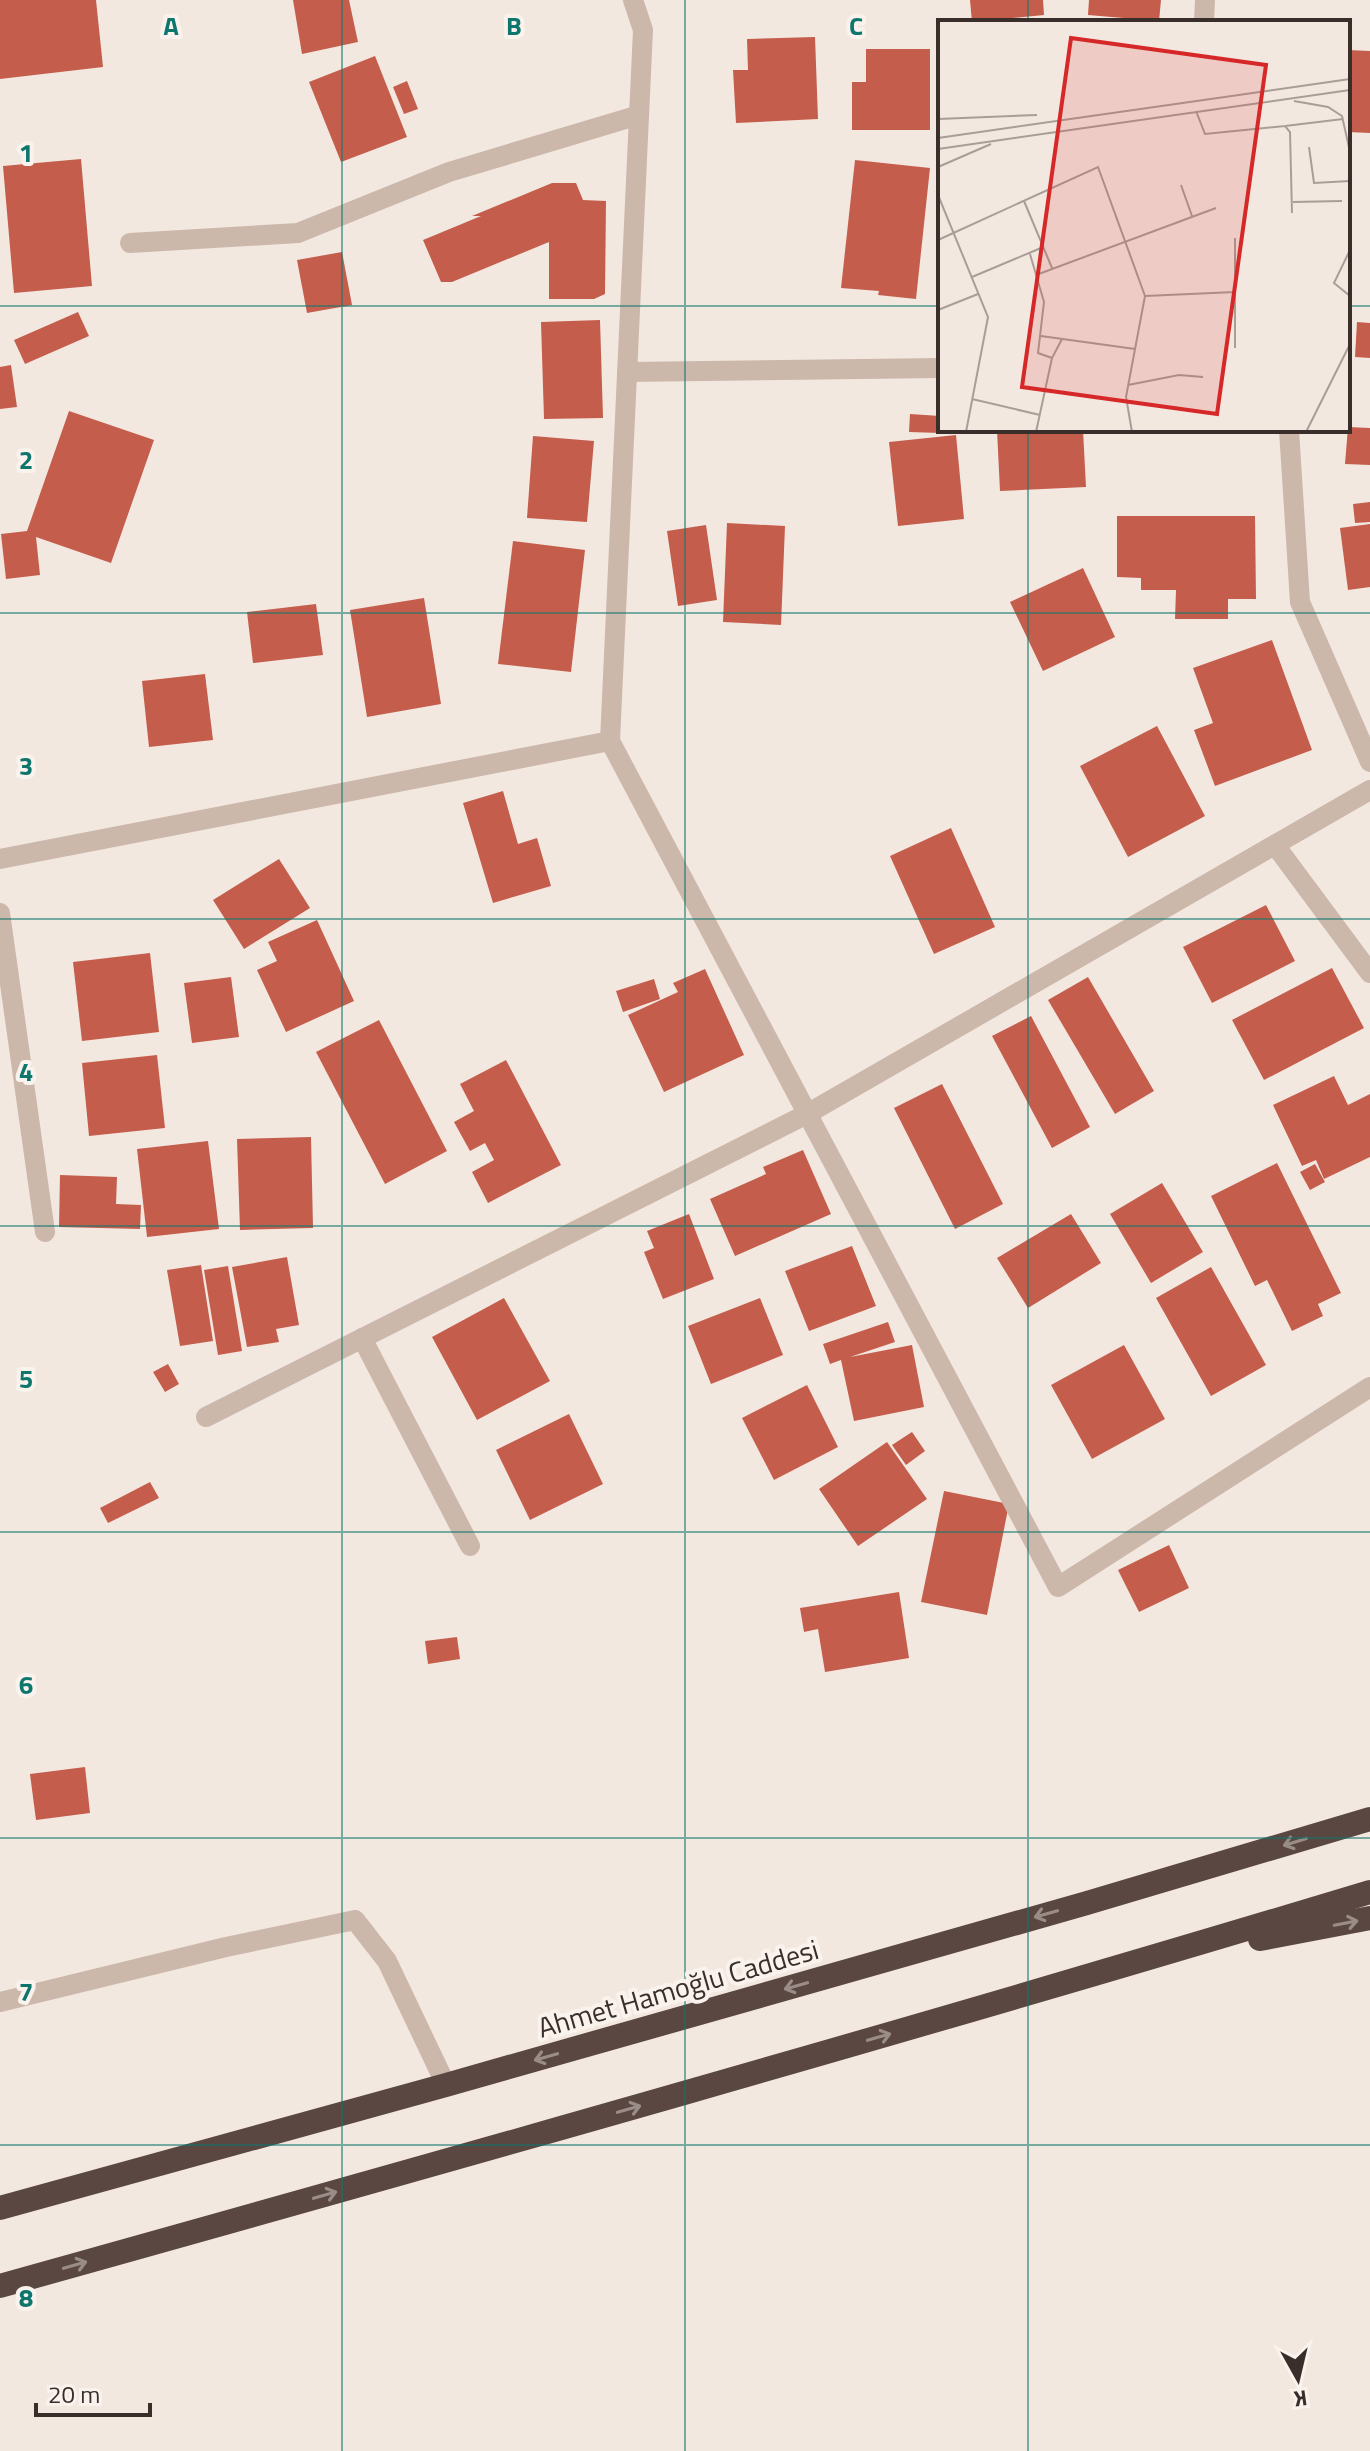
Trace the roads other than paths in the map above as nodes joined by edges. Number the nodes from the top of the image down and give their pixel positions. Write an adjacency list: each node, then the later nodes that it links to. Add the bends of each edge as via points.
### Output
1 (633, 0): 4 (street, via 643,30)
2 (1205, 0): 3 (street)
3 (1204, 20)
4 (639, 115): 5 (street, via 449,172 298,233); 7 (street)
5 (130, 243)
6 (938, 368): 7 (street)
7 (627, 372): 9 (street)
8 (1289, 432): 10 (street, via 1300,602)
9 (610, 741): 13 (street); 16 (street)
10 (1370, 762)
11 (1370, 790): 12 (street)
12 (1275, 845): 15 (street); 16 (street)
13 (0, 859)
14 (0, 913): 17 (street)
15 (1370, 973)
16 (807, 1114): 18 (street); 19 (street, via 1058,1587)
17 (45, 1232)
18 (362, 1338): 20 (street); 21 (street)
19 (1370, 1387)
20 (206, 1417)
21 (470, 1546)
22 (1370, 1819): 27 (highway, Ahmet Hamoğlu Caddesi, one-way to 27)
23 (1370, 1892): 25 (highway)
24 (1370, 1918): 25 (highway, one-way to 24)
25 (1132, 1964): 29 (highway, one-way to 25)
26 (0, 2002): 27 (street, via 355,1920 387,1961)
27 (446, 2085): 28 (highway, Ahmet Hamoğlu Caddesi)
28 (0, 2208)
29 (0, 2286)

